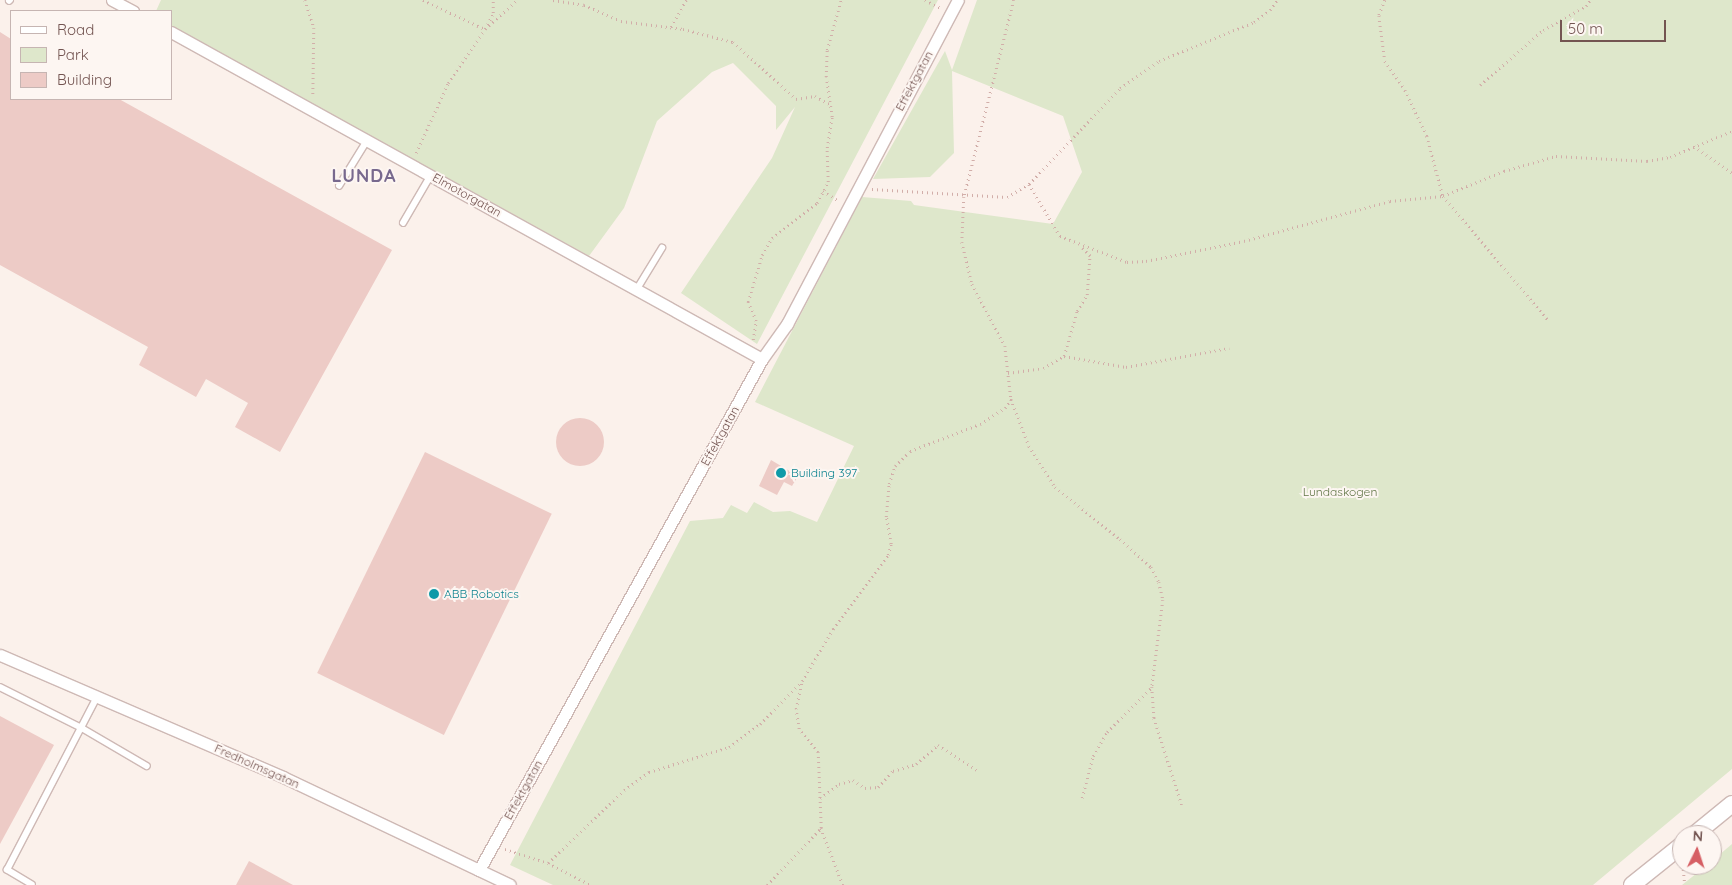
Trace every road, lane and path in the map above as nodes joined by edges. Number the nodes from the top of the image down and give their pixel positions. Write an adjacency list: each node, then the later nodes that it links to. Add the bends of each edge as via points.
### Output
1 (112, 0): 15 (street)
2 (305, 0): 22 (path, via 314,28 314,94)
3 (423, 0): 18 (path)
4 (493, 0): 18 (path, via 493,13)
5 (517, 0): 18 (path)
6 (553, 0): 17 (path, via 584,5 621,21)
7 (686, 0): 17 (path)
8 (841, 0): 21 (path, via 827,50 826,76)
9 (925, 0): 16 (path)
10 (958, 0): 16 (street, Effektgatan)
11 (1014, 0): 34 (path)
12 (1277, 0): 29 (path, via 1254,22 1159,61 1120,88)
13 (1385, 0): 33 (path, via 1379,16 1385,61 1405,90 1427,136)
14 (1590, 0): 20 (path, via 1586,6 1543,30)
15 (131, 10)
16 (951, 13): 31 (street, Effektgatan)
17 (671, 27): 21 (path, via 733,42 796,99 815,96)
18 (485, 29): 26 (path, via 448,83)
19 (172, 33): 22 (street, Elmotorgatan)
20 (1480, 85)
21 (831, 105): 32 (path, via 826,148 830,172)
22 (306, 106): 24 (street, Elmotorgatan)
23 (1732, 131): 25 (path)
24 (368, 139): 26 (street, Elmotorgatan); 30 (lane)
25 (1694, 146): 27 (path); 33 (path, via 1670,158 1647,161 1556,156 1504,171)
26 (412, 164): 28 (street, Elmotorgatan)
27 (1732, 173)
28 (432, 175): 36 (lane); 39 (street, Elmotorgatan)
29 (1029, 184): 34 (path, via 1007,197); 37 (path, via 1060,236)
30 (339, 186)
31 (857, 187): 34 (path); 35 (street, Effektgatan)
32 (823, 191): 35 (path); 42 (path, via 817,203 772,238 762,255 748,302 756,321 756,336)
33 (1443, 196): 37 (path, via 1390,201 1244,241 1146,261 1127,262); 40 (path)
34 (964, 197): 45 (path, via 962,242 972,284 1005,346)
35 (848, 206): 44 (street, Effektgatan, via 787,324)
36 (403, 223)
37 (1080, 246): 43 (path, via 1090,256 1087,296 1077,311)
38 (662, 248): 39 (lane)
39 (637, 288): 42 (street, Elmotorgatan)
40 (1549, 321)
41 (1229, 348): 43 (path, via 1126,367)
42 (746, 350): 44 (street, Elmotorgatan)
43 (1064, 356): 45 (path, via 1043,368)
44 (762, 359): 61 (street, Effektgatan)
45 (1008, 374): 46 (path)
46 (1011, 399): 48 (path, via 1005,408 980,424 901,457 889,484 886,517 891,544 888,555 833,629); 50 (path, via 1029,446 1055,487 1120,539 1151,568 1160,582 1163,600)
47 (0, 655): 51 (street, Fredholmsgatan)
48 (802, 681): 55 (path, via 796,709 799,729 818,752); 63 (path, via 760,724 729,747 649,772 624,790)
49 (0, 687): 52 (lane)
50 (1152, 687): 56 (path, via 1107,732 1093,756); 58 (path, via 1154,718)
51 (97, 696): 52 (lane); 64 (street, Fredholmsgatan, via 284,777)
52 (82, 728): 53 (lane); 65 (lane, via 7,870)
53 (147, 766)
54 (977, 770): 55 (path, via 938,745 916,764 893,771 878,787 865,788 853,780 839,784)
55 (820, 798): 60 (path)
56 (1082, 798)
57 (1732, 804): 59 (main road)
58 (1182, 806)
59 (1706, 825)
60 (821, 828): 68 (path); 69 (path)
61 (493, 845): 63 (path); 64 (street, Effektgatan)
62 (1672, 853): 70 (main road)
63 (548, 863): 67 (path)
64 (479, 870): 66 (street, Fredholmsgatan)
65 (32, 885)
66 (510, 885)
67 (591, 885)
68 (767, 885)
69 (843, 885)
70 (1632, 885)

